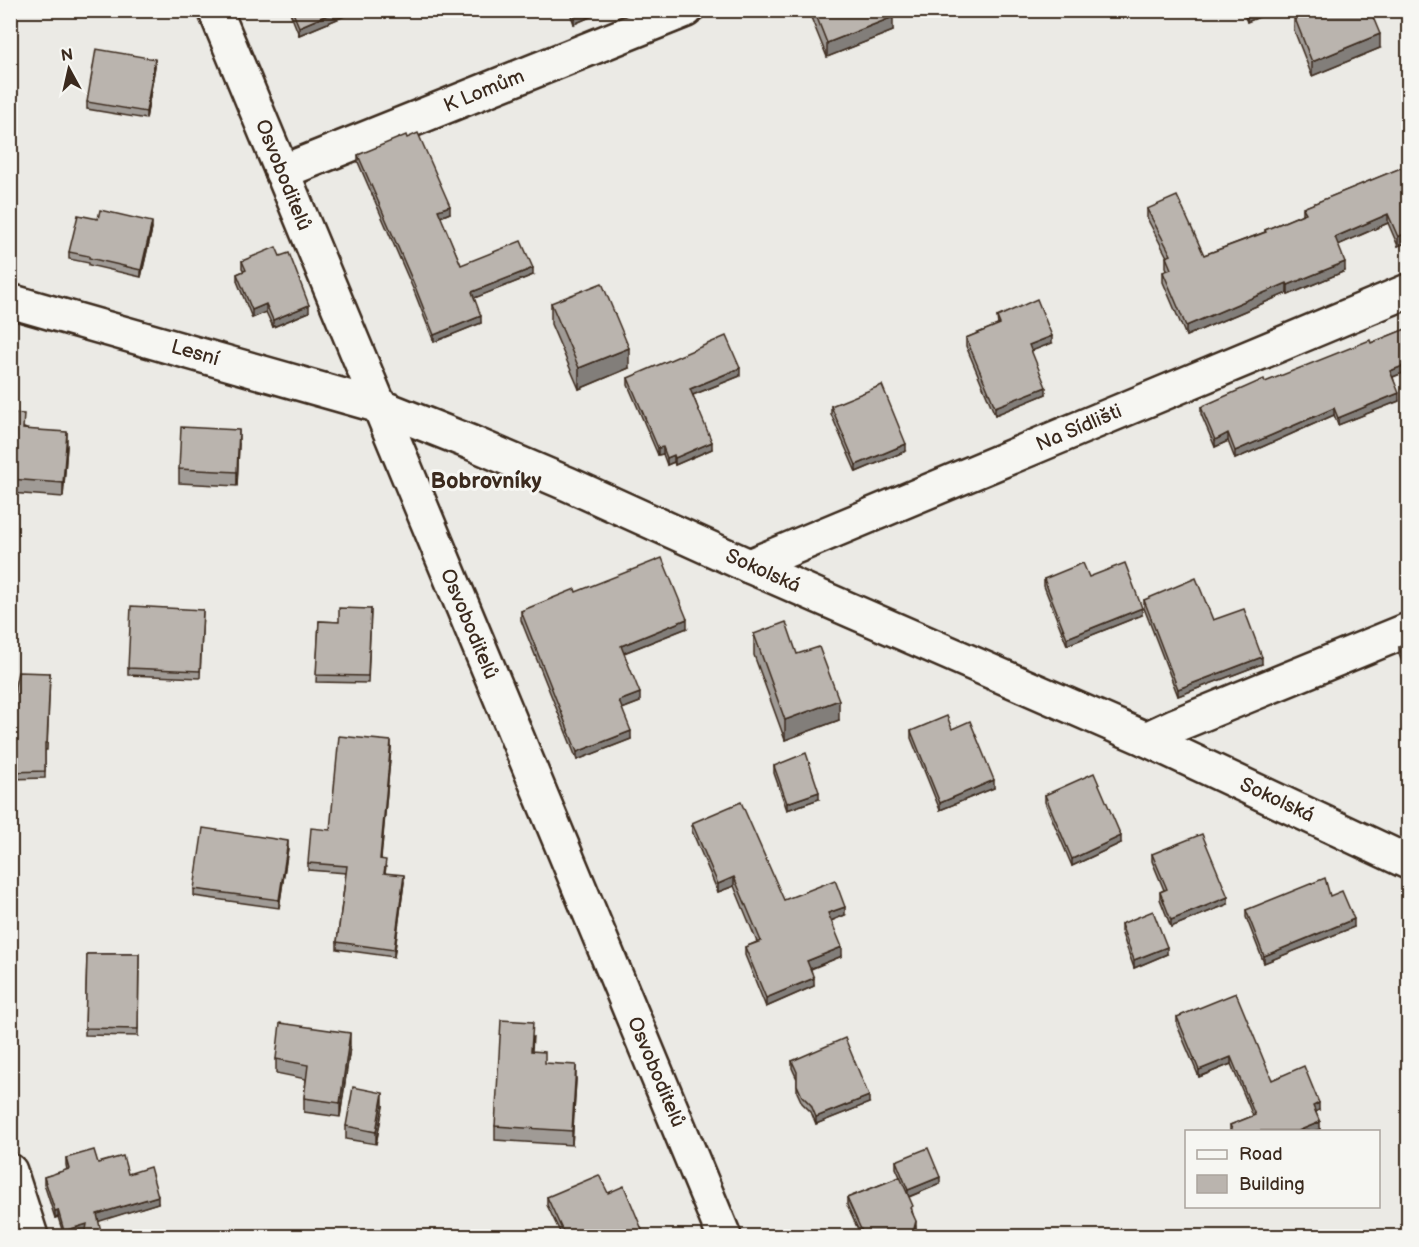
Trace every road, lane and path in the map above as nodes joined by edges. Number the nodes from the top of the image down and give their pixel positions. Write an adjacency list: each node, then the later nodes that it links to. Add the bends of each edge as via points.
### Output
1 (215, 10): 3 (street, Osvoboditelů)
2 (686, 10): 3 (street, K Lomům)
3 (282, 172): 6 (street, Osvoboditelů)
4 (1408, 291): 7 (street, Na Sídlišti)
5 (10, 301): 6 (street, Lesní)
6 (379, 406): 7 (street, Sokolská, via 568,484); 13 (street, Osvoboditelů)
7 (749, 566): 9 (street, Sokolská)
8 (1408, 630): 9 (street)
9 (1146, 739): 10 (street, Sokolská)
10 (1408, 862)
11 (10, 1171): 12 (street)
12 (31, 1236)
13 (724, 1236)

